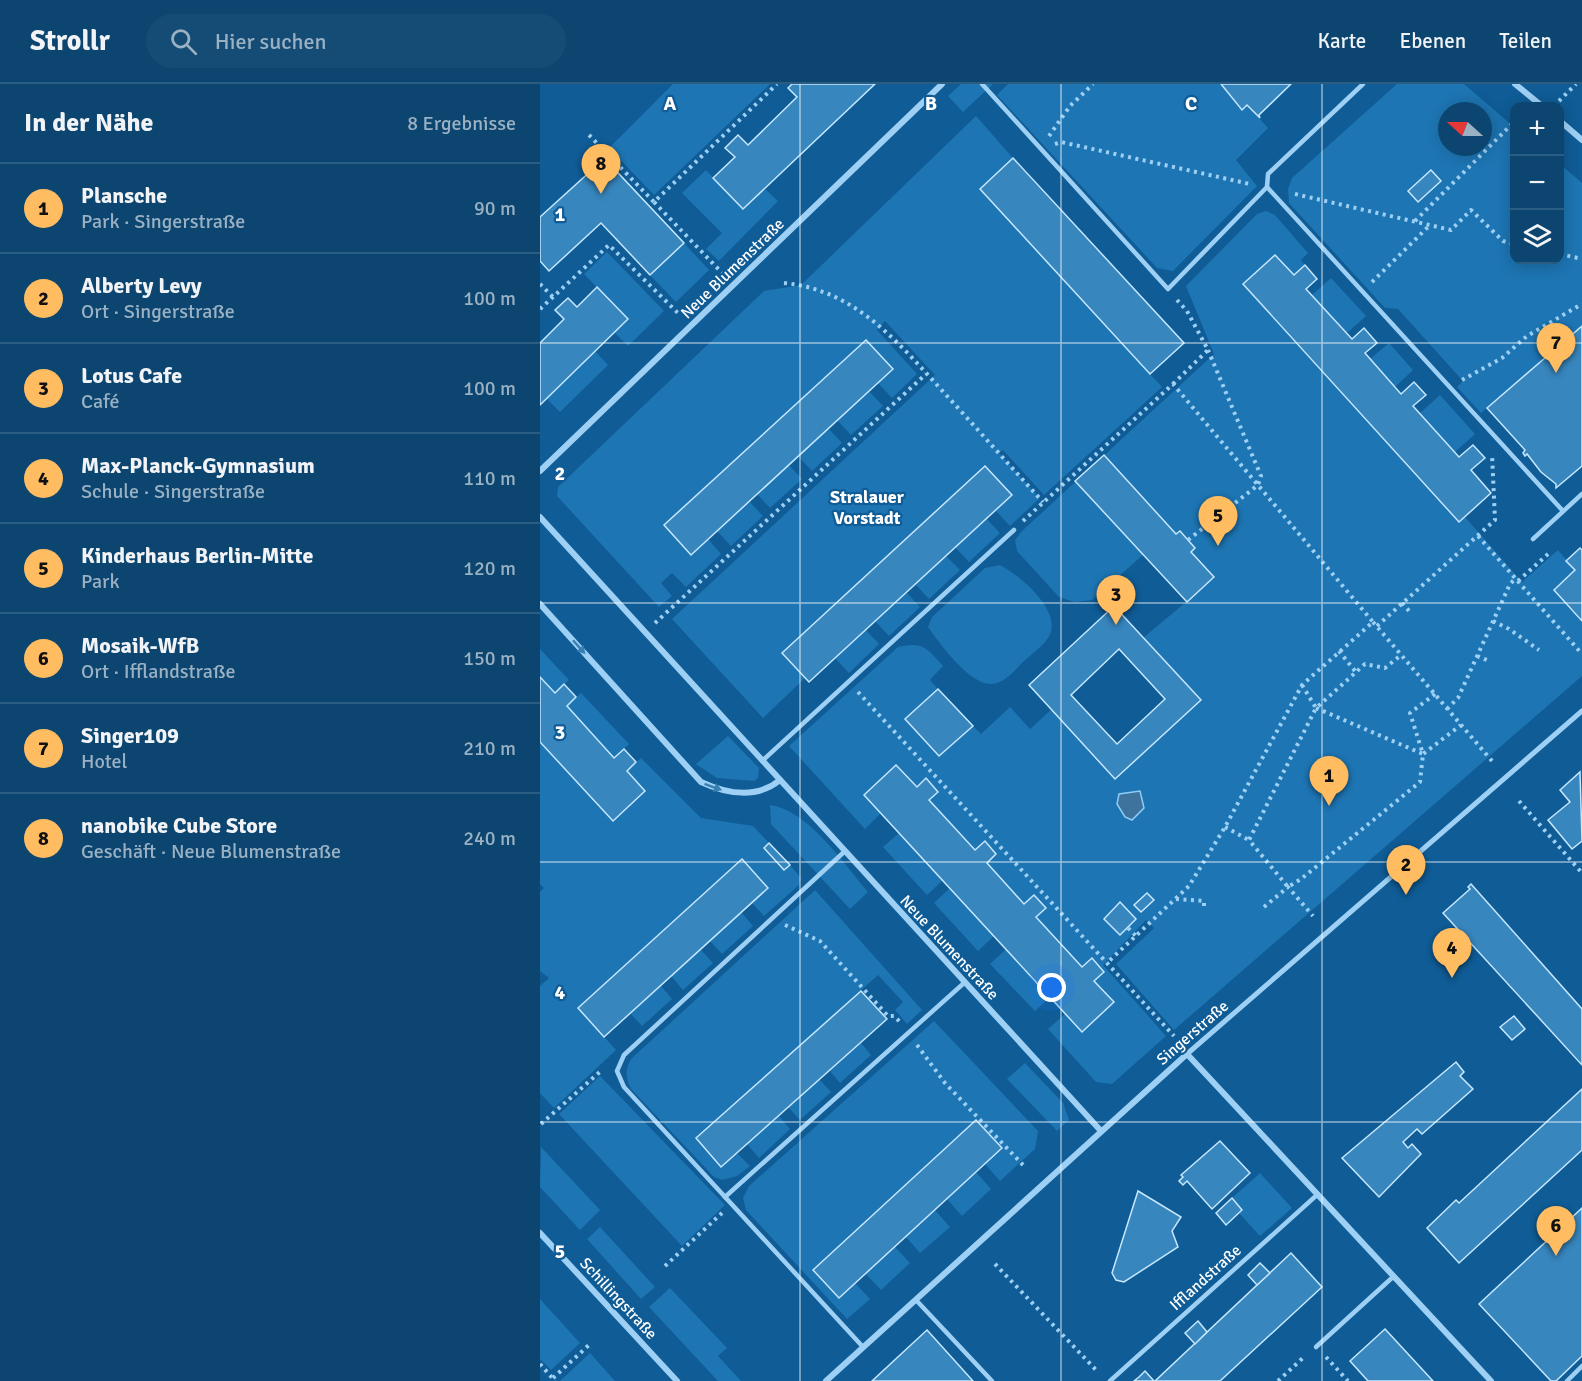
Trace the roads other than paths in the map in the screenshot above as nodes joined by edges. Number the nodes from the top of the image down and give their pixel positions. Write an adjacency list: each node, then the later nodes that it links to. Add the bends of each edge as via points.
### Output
1 (942, 84): 9 (street, Neue Blumenstraße)
2 (982, 84): 8 (lane, via 1168,289)
3 (1364, 84): 8 (lane, via 1268,174)
4 (1515, 84): 5 (street)
5 (1537, 102)
6 (1564, 125): 7 (street)
7 (1582, 140)
8 (1266, 187): 11 (lane)
9 (540, 471)
10 (1582, 494): 11 (lane)
11 (1563, 511): 14 (lane)
12 (540, 517): 17 (street, Neue Blumenstraße)
13 (1014, 530): 17 (lane)
14 (1533, 538)
15 (540, 604): 18 (street, one-way to 18, via 701,782 743,792 766,791)
16 (1582, 711): 21 (street, Singerstraße)
17 (762, 760): 18 (street, Neue Blumenstraße)
18 (780, 780): 19 (street, Neue Blumenstraße)
19 (844, 852): 20 (street, Neue Blumenstraße); 24 (lane, via 619,1062 618,1079 624,1087)
20 (964, 983): 22 (street, Neue Blumenstraße); 24 (lane)
21 (1186, 1054): 22 (street, Singerstraße); 23 (street)
22 (1101, 1131): 27 (street, Singerstraße)
23 (1318, 1194): 26 (street); 34 (lane, Ifflandstraße)
24 (724, 1197): 28 (lane)
25 (540, 1233): 31 (street, Schillingstraße)
26 (1394, 1276): 29 (lane); 35 (street)
27 (916, 1300): 28 (street, Singerstraße); 33 (lane)
28 (863, 1347): 32 (street, Singerstraße)
29 (1316, 1347)
30 (1582, 1366): 36 (lane)
31 (677, 1381)
32 (826, 1381)
33 (992, 1381)
34 (1110, 1381)
35 (1491, 1381)
36 (1567, 1381)

